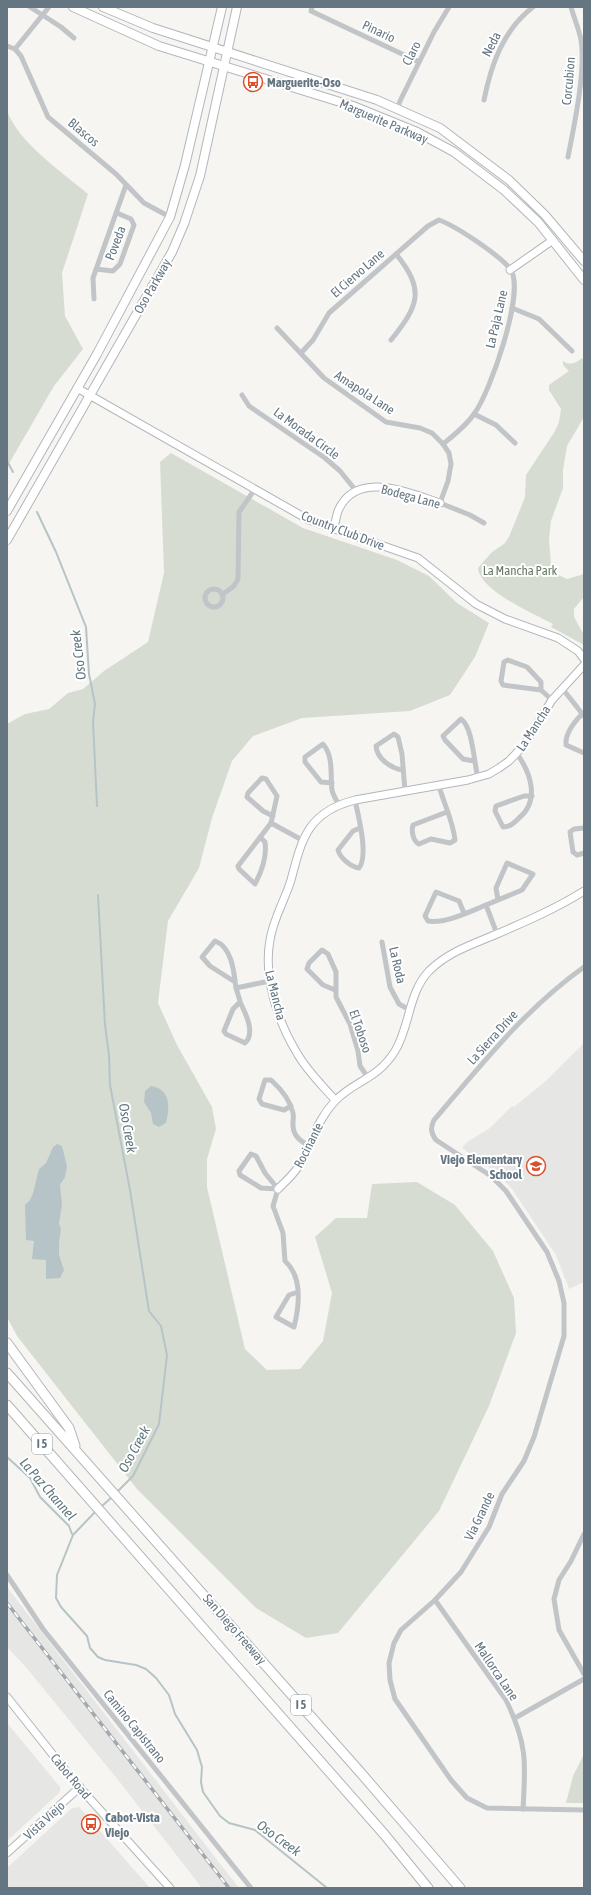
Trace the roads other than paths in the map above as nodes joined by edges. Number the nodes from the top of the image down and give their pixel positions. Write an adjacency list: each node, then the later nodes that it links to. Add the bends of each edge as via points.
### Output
1 (30, 7): 11 (street)
2 (49, 7): 11 (street)
3 (73, 7): 17 (main road, Marguerite Parkway, via 159,46)
4 (103, 7): 14 (main road, Marguerite Parkway, via 153,28)
5 (222, 7): 14 (main road, Oso Parkway)
6 (237, 7): 16 (main road, Oso Parkway)
7 (312, 7): 18 (street, Pinario, via 311,11)
8 (449, 7): 18 (street, Claro)
9 (533, 7): 20 (street, Neda, via 512,28 498,50 489,74)
10 (571, 7): 22 (street, Corcubion, via 581,40 582,61)
11 (42, 14): 12 (street); 15 (street)
12 (74, 38)
13 (7, 46): 15 (street)
14 (213, 47): 16 (main road, Marguerite Parkway); 17 (main road, Oso Parkway)
15 (15, 49): 23 (street, Blascos, via 21,56 48,117)
16 (227, 52): 19 (main road, Oso Parkway); 21 (main road, Marguerite Parkway, via 377,100)
17 (210, 60): 19 (main road, Marguerite Parkway); 25 (main road, Oso Parkway, via 178,194)
18 (419, 62): 21 (street, Claro)
19 (224, 65): 26 (main road, Marguerite Parkway, via 353,106 442,145 504,190); 39 (main road, Oso Parkway, via 200,176 184,224 172,252)
20 (484, 100)
21 (397, 110): 28 (main road, Marguerite Parkway, via 440,128 509,180 554,224)
22 (568, 157)
23 (126, 185): 24 (street, Poveda); 25 (street, Blascos, via 144,203)
24 (117, 213): 29 (street, Poveda); 29 (street, Poveda, via 131,219 134,225 120,264 113,271)
25 (170, 217): 38 (main road, Oso Parkway)
26 (553, 240): 30 (street); 31 (main road, Marguerite Parkway)
27 (396, 254): 30 (street, El Ciervo Lane, via 428,226 439,220 452,225); 35 (street, via 413,280 416,296 413,310); 37 (street, El Ciervo Lane, via 329,313)
28 (584, 261)
29 (96, 268): 32 (street, Poveda, via 93,278)
30 (510, 270): 33 (street, La Paja Lane, via 515,293)
31 (584, 280)
32 (94, 299)
33 (512, 308): 36 (street, via 539,319); 41 (street, La Paja Lane, via 500,354 485,394)
34 (277, 328): 37 (street, Amapola Lane)
35 (390, 340)
36 (572, 351)
37 (301, 353): 43 (street, Amapola Lane, via 324,378 386,422 420,428 432,433)
38 (77, 388): 39 (street, Country Club Drive); 47 (main road, Oso Parkway)
39 (90, 395): 44 (street, Country Club Drive); 50 (main road, Oso Parkway)
40 (242, 395): 45 (street, La Morada Circle, via 249,406 325,458 340,471)
41 (474, 414): 42 (street, via 496,425); 43 (street, La Paja Lane)
42 (515, 443)
43 (443, 444): 46 (street, Amapola Lane, via 449,453 451,464)
44 (255, 489): 49 (street, Country Club Drive, via 310,520); 51 (street, via 240,512 238,579 234,586)
45 (357, 492): 46 (street, Bodega Lane, via 380,486); 49 (street, Bodega Lane, via 346,499 338,512)
46 (440, 503): 48 (street, Bodega Lane)
47 (7, 511)
48 (484, 523)
49 (334, 529): 52 (street, Country Club Drive, via 418,558 476,604 505,619 558,638 578,651)
50 (7, 540)
51 (222, 595)
52 (584, 659)
53 (584, 666): 54 (street, La Mancha)
54 (562, 688): 56 (street, La Mancha); 57 (street)
55 (541, 690): 55 (street, via 503,686 501,681 504,662 508,660 527,667 541,682); 56 (street)
56 (552, 700): 59 (street, La Mancha)
57 (583, 714): 58 (street, via 576,720 566,745)
58 (584, 753)
59 (517, 754): 62 (street, La Mancha, via 499,768); 66 (street, via 528,773)
60 (474, 760): 60 (street, via 463,759 445,740 444,736 461,719 465,722 470,735); 62 (street)
61 (402, 770): 61 (street, via 391,768 376,751 376,746 394,734 398,737 402,754); 65 (street)
62 (478, 778): 64 (street, La Mancha)
63 (332, 783): 63 (street, via 322,782 305,762 305,757 323,744 329,755); 68 (street, via 333,793)
64 (439, 786): 65 (street, La Mancha); 69 (street)
65 (405, 791): 67 (street, La Mancha)
66 (532, 796): 66 (street, via 529,809 508,827 503,827 495,812 496,806 524,796)
67 (355, 800): 68 (street, La Mancha); 72 (street)
68 (339, 805): 75 (street, La Mancha, via 317,819)
69 (447, 812): 69 (street, via 455,840 450,842 431,839 419,844 416,842 413,825)
70 (273, 816): 70 (street, via 247,797 262,778 266,779 277,796); 71 (street)
71 (271, 823): 74 (street); 75 (street)
72 (360, 828): 72 (street, via 363,855 359,868 354,867 339,854 338,850 352,831)
73 (584, 828): 76 (street, via 570,832 573,852 577,855)
74 (260, 837): 74 (street, via 238,866 255,884 266,850 265,842)
75 (302, 840): 84 (street, La Mancha, via 289,887 273,926 268,954)
76 (584, 853)
77 (584, 891): 81 (street)
78 (498, 900): 78 (street, via 496,888 507,863 533,874 522,890); 79 (street)
79 (486, 905): 80 (street); 81 (street)
80 (464, 913): 80 (street, via 430,922 425,916 436,892 459,901)
81 (498, 934): 88 (street, via 460,948 428,972 419,986)
82 (382, 942): 88 (street, La Roda, via 390,987 399,1004)
83 (584, 967): 92 (street, La Sierra Drive, via 550,993 516,1026 434,1120 431,1126)
84 (270, 981): 85 (street); 90 (street, La Mancha, via 280,1017 296,1053)
85 (236, 985): 85 (street, via 202,957 215,940 222,943 228,953); 87 (street)
86 (334, 990): 86 (street, El Toboso, via 324,985 307,969 309,963 322,950 328,954 336,972); 89 (street, El Toboso, via 350,1024 360,1066)
87 (240, 1002): 87 (street, via 233,1009 224,1031 245,1043 249,1032 248,1019)
88 (410, 1010): 89 (street, via 396,1049 386,1064)
89 (369, 1079): 90 (street)
90 (336, 1100): 93 (street, Rocinante, via 317,1125)
91 (291, 1106): 91 (street, via 284,1110 262,1104 259,1099 265,1080 271,1080 284,1092); 93 (street, via 294,1114 293,1132)
92 (432, 1134): 102 (street, Via Grande, via 436,1140 491,1176 506,1191 547,1252 564,1303 565,1319 560,1354 524,1461 502,1494 489,1526 470,1559)
93 (309, 1146): 94 (street, Rocinante, via 298,1167)
94 (278, 1189): 94 (street, via 260,1188 240,1175 239,1171 251,1154 256,1156); 95 (street, via 273,1206 283,1233 285,1261 291,1266)
95 (298, 1292): 95 (street, via 298,1307 294,1327 276,1317 289,1295)
96 (7, 1343): 99 (highway, via 69,1428)
97 (7, 1373): 99 (highway, San Diego Freeway / I 5)
98 (7, 1404): 113 (highway, San Diego Freeway / I 5, via 384,1834)
99 (77, 1451): 114 (highway, San Diego Freeway / I 5)
100 (584, 1534): 103 (street, via 559,1580 554,1599 559,1630)
101 (7, 1575): 112 (street, Camino Capistrano, via 43,1629)
102 (435, 1600): 106 (street, Mallorca Lane, via 506,1700); 108 (street, Via Grande, via 402,1630 394,1643 390,1680 395,1699 466,1798 487,1808)
103 (584, 1674)
104 (584, 1679): 106 (street)
105 (7, 1698): 107 (street, Cabot Road)
106 (515, 1718): 108 (street, Mallorca Lane, via 523,1741 526,1765)
107 (80, 1787): 110 (street, Vista Viejo); 111 (street, Cabot Road)
108 (523, 1809): 109 (street, Via Grande)
109 (584, 1810)
110 (7, 1853)
111 (170, 1888)
112 (251, 1888)
113 (428, 1888)
114 (460, 1888)

